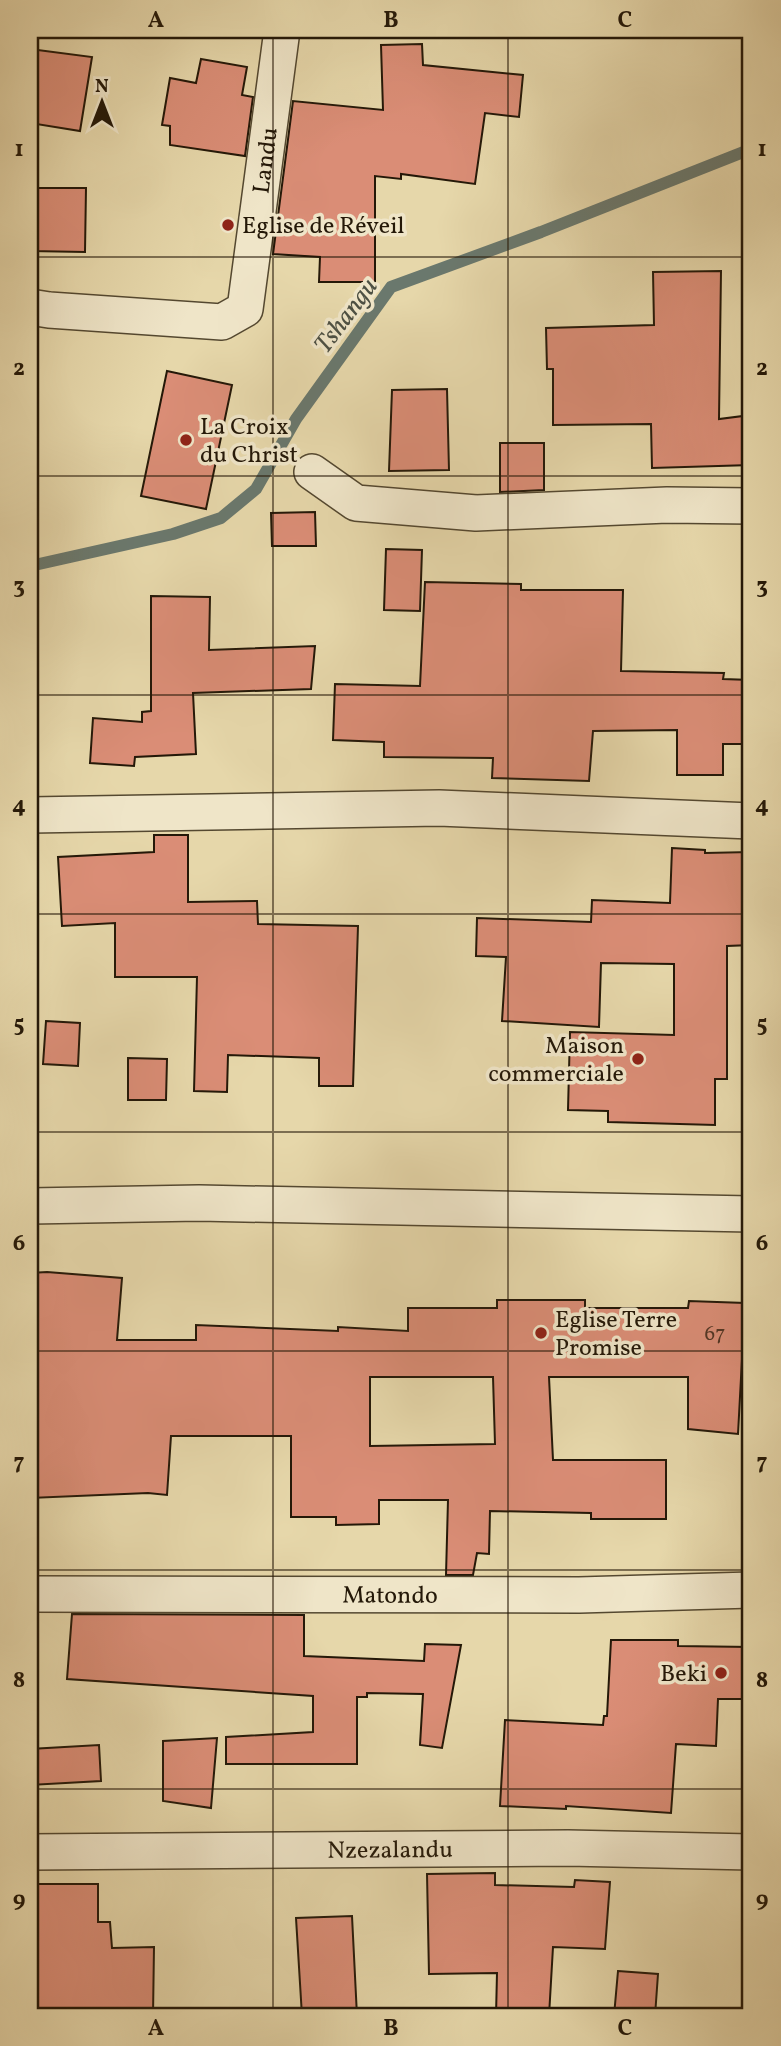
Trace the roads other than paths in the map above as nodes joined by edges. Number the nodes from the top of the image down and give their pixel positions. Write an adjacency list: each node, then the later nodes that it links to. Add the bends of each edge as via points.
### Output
1 (282, 30): 2 (street, Landu, via 245,309 222,322)
2 (30, 307)
3 (312, 472): 4 (street, via 356,503 476,513)
4 (751, 506)
5 (30, 815): 6 (street, via 439,808)
6 (751, 821)
7 (30, 1206): 8 (street, via 199,1203)
8 (751, 1214)
9 (751, 1590): 10 (street, Matondo, via 579,1595)
10 (30, 1594)
11 (30, 1852): 12 (street, Nzezalandu, via 568,1848)
12 (751, 1852)

